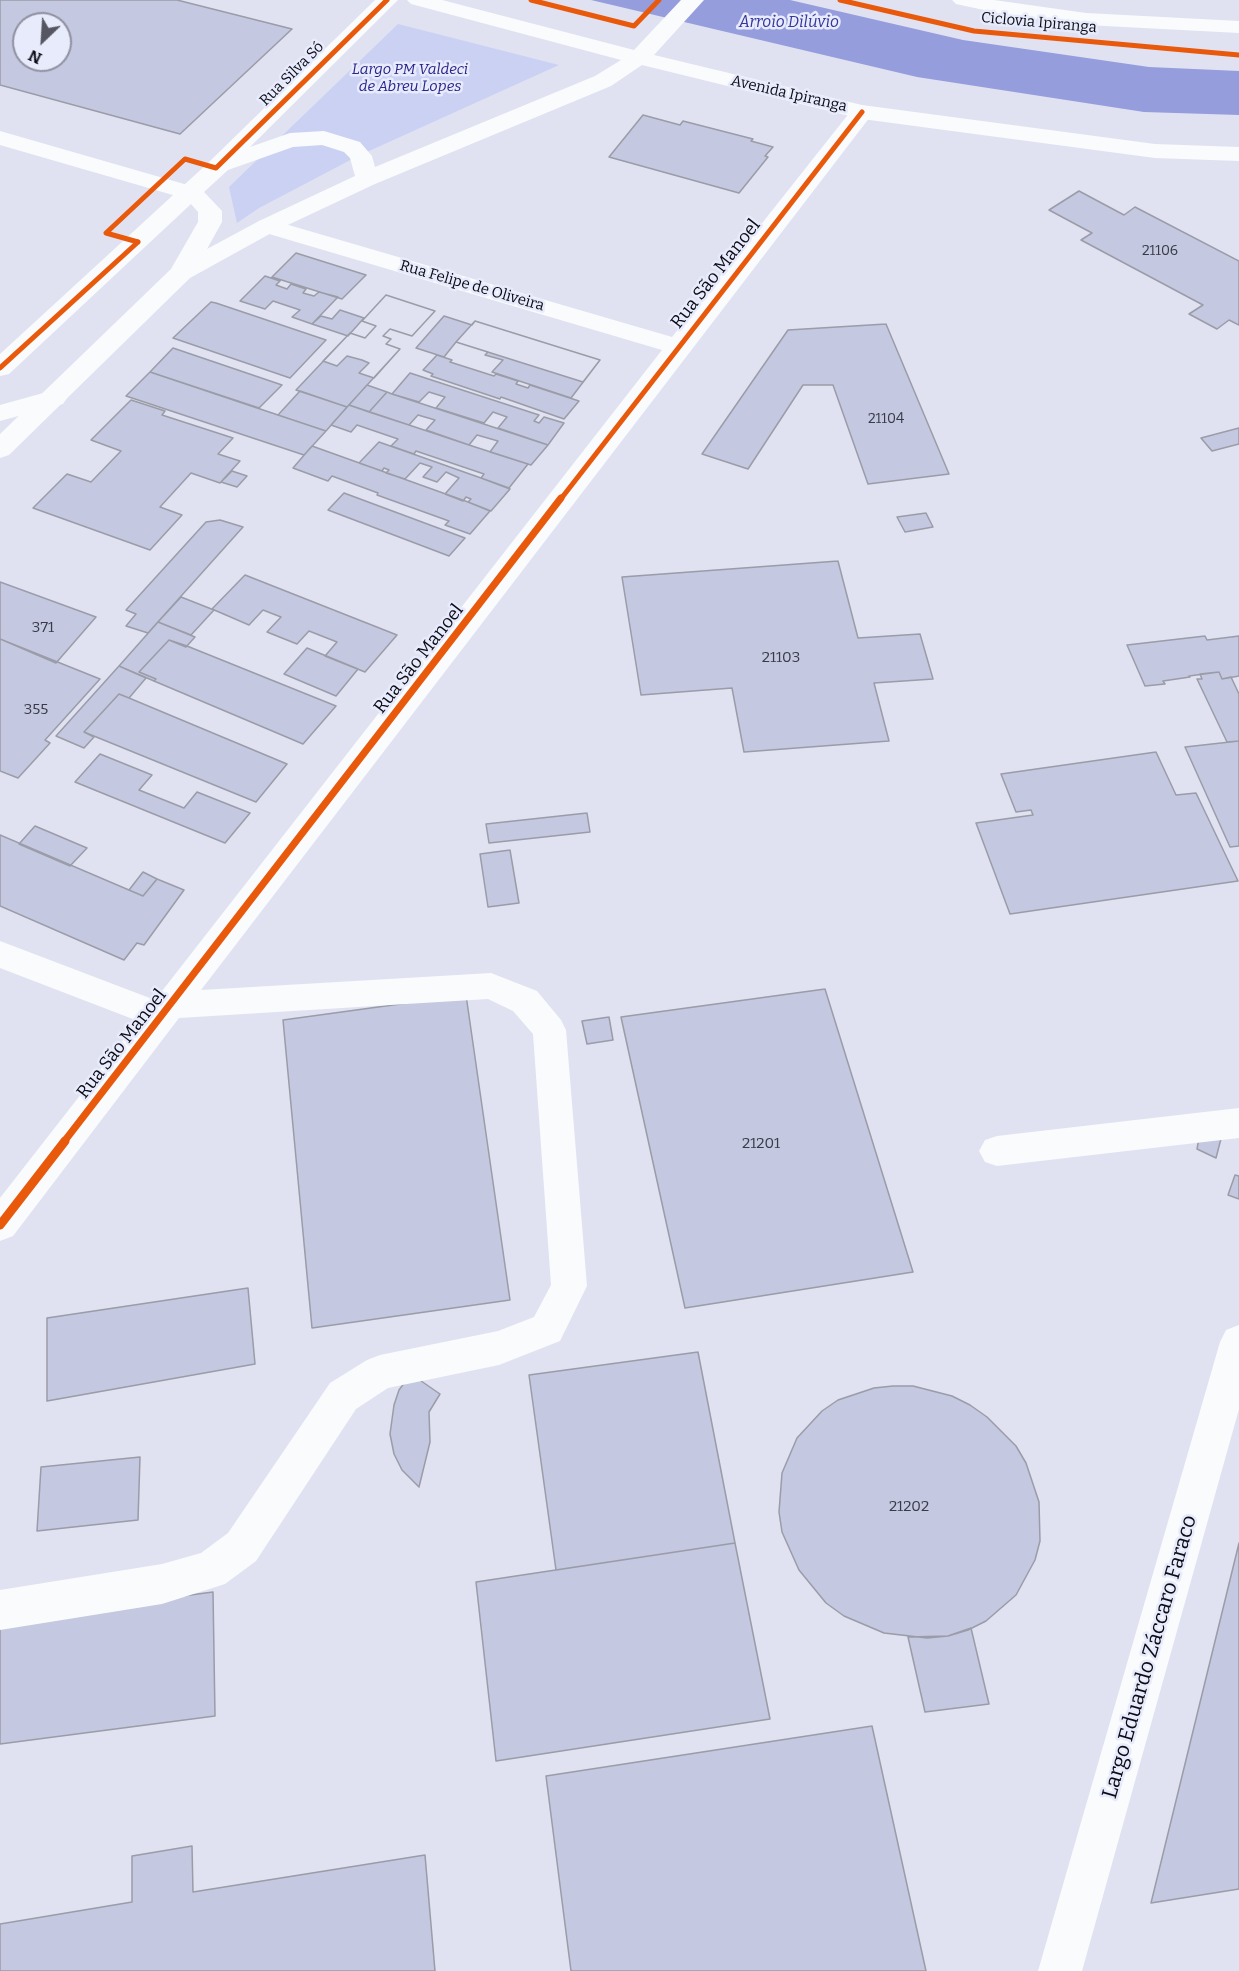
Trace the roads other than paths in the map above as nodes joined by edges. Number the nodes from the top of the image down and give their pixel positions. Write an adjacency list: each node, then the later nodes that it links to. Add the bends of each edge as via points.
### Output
1 (387, 0): 11 (main road, Rua Silva Só)
2 (418, 0): 7 (main road, Avenida Ipiranga)
3 (693, 0): 7 (main road)
4 (963, 0): 5 (main road)
5 (1007, 5): 6 (main road, via 1086,19)
6 (1239, 27)
7 (639, 58): 8 (main road, Avenida Ipiranga); 12 (main road, via 603,81)
8 (862, 112): 10 (main road, Avenida Ipiranga, via 1155,151); 16 (main road, Rua São Manoel)
9 (0, 138): 13 (main road)
10 (1239, 154)
11 (216, 168): 12 (main road, via 290,140 324,138 352,147 361,156); 13 (main road, Rua Silva Só)
12 (367, 179): 14 (main road)
13 (190, 193): 15 (main road, via 210,211 210,222); 17 (main road, Rua Silva Só)
14 (267, 226): 15 (main road); 16 (main road, Rua Felipe de Oliveira)
15 (181, 273): 18 (main road)
16 (678, 347): 22 (main road, Rua São Manoel)
17 (0, 368)
18 (54, 398): 19 (main road); 20 (main road)
19 (0, 412)
20 (0, 449)
21 (0, 954): 22 (main road)
22 (168, 1011): 25 (main road, Rua São Manoel); 27 (main road, via 365,992 491,986 525,1001 549,1030 569,1286 547,1329 499,1348 380,1372 343,1396 242,1547 211,1570 162,1584)
23 (1239, 1123): 24 (main road)
24 (997, 1151)
25 (0, 1225)
26 (1239, 1342): 28 (main road, Largo Eduardo Záccaro Faraco)
27 (0, 1610)
28 (1060, 1971)

